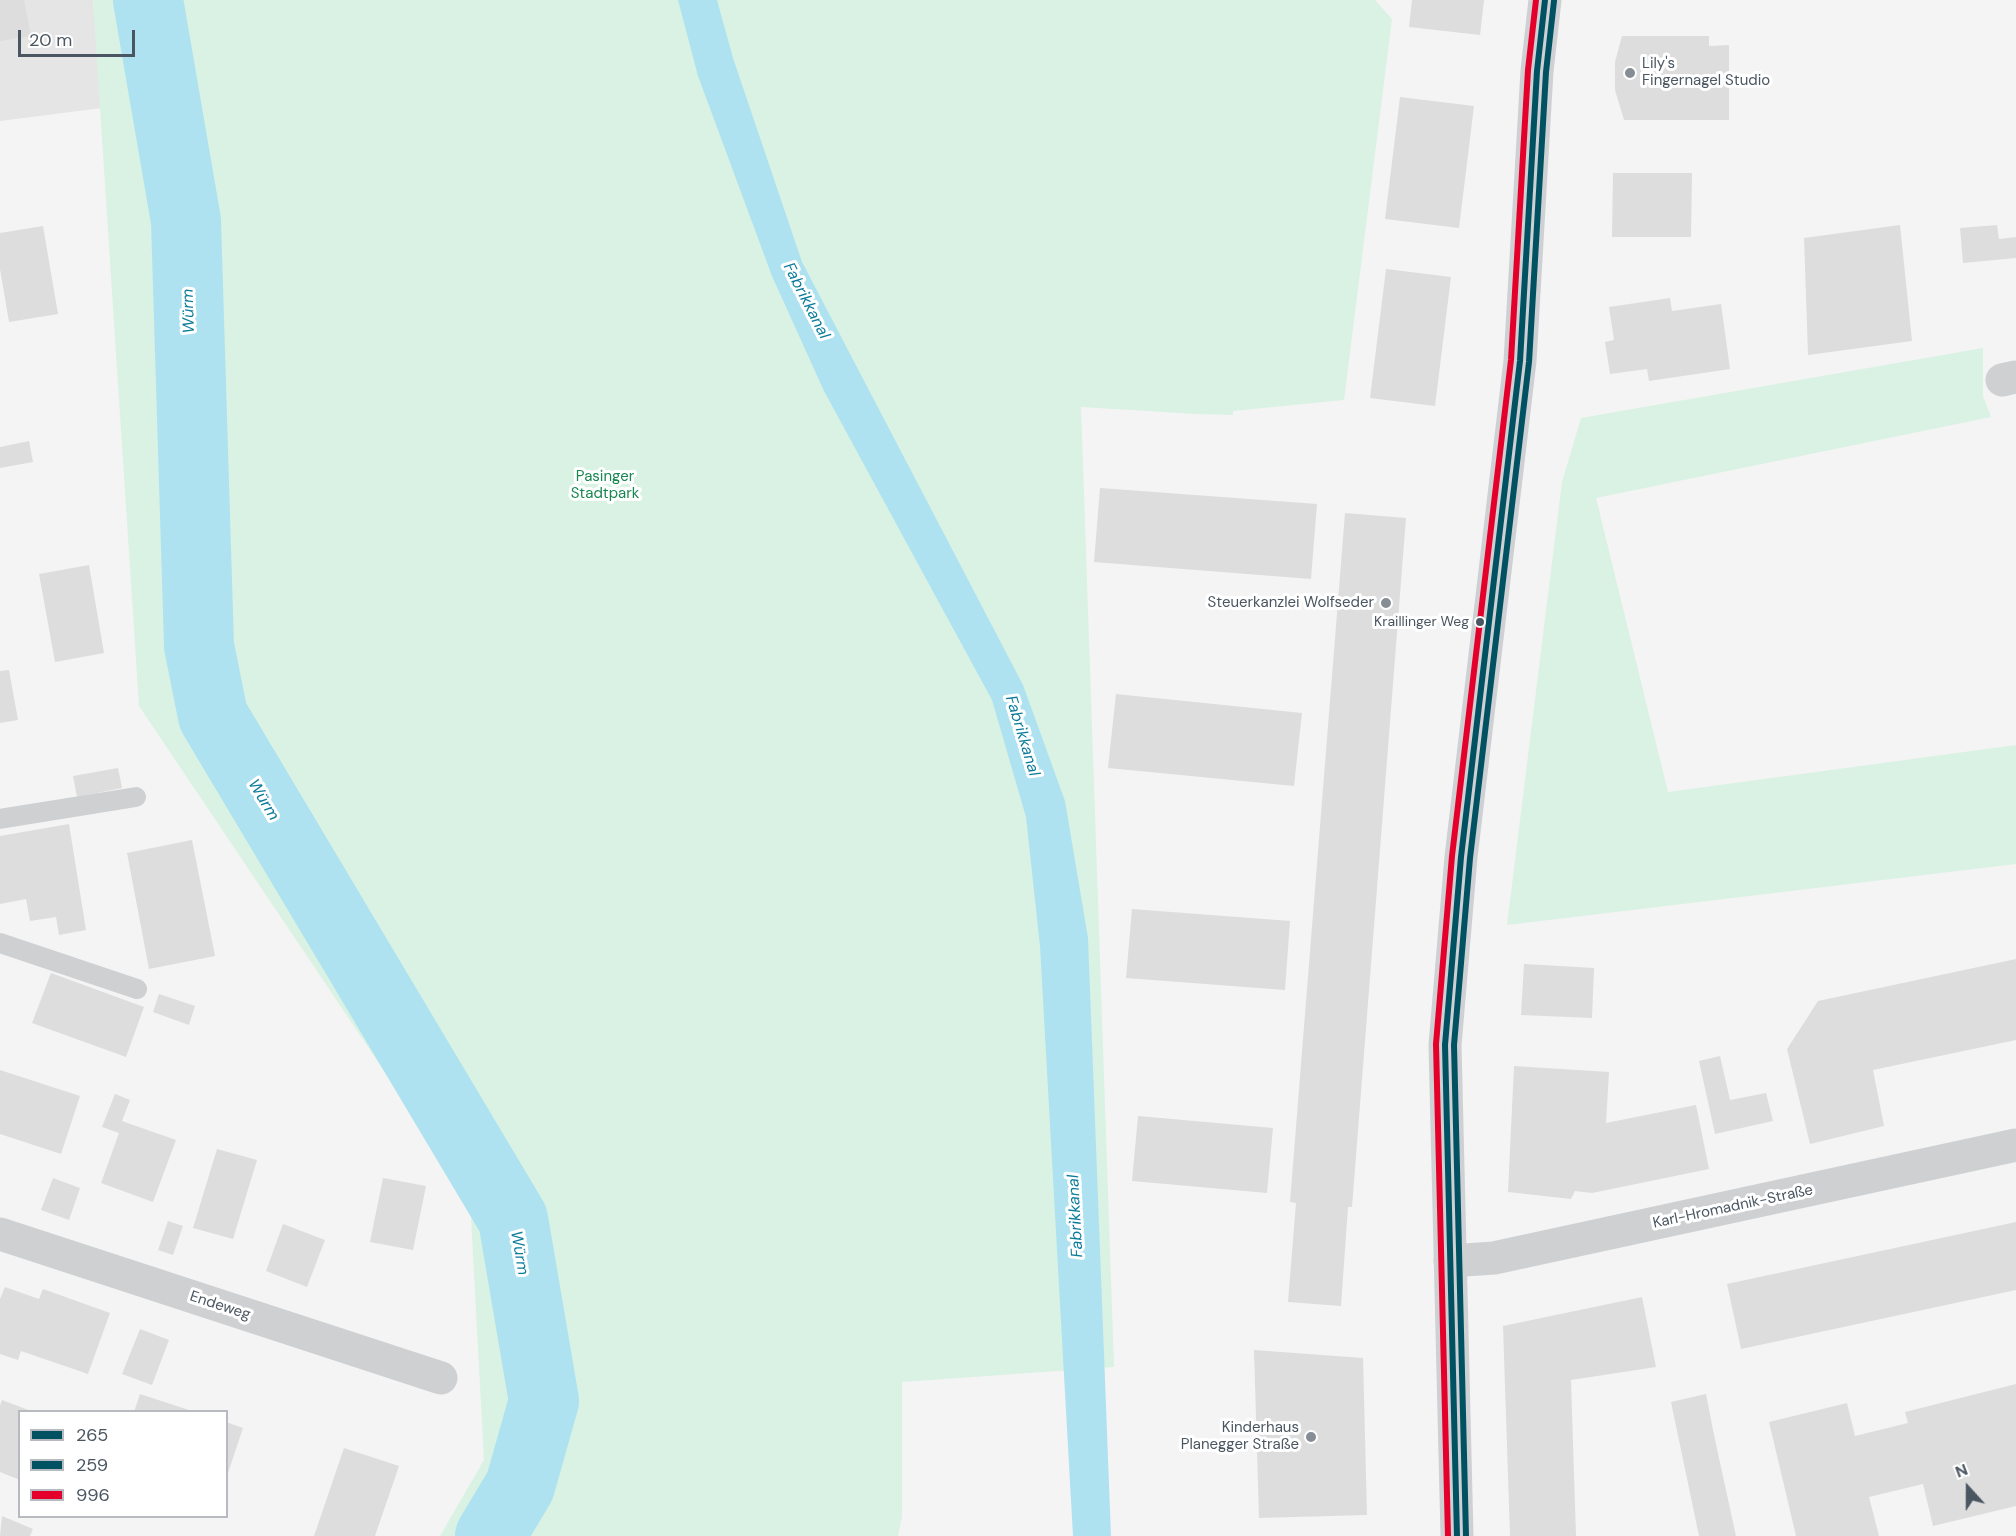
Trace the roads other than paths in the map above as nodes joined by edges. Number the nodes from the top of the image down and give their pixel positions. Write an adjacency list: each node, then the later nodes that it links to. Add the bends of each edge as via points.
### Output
1 (1545, 0): 8 (main road, via 1537,71 1520,361 1461,857 1445,1045)
2 (136, 797): 3 (lane)
3 (0, 819)
4 (0, 943): 5 (lane)
5 (137, 989)
6 (2016, 1145): 8 (street, Karl-Hromadnik-Straße, via 1494,1258)
7 (0, 1234): 9 (street, Endeweg)
8 (1450, 1261): 10 (main road)
9 (441, 1378)
10 (1457, 1536)

